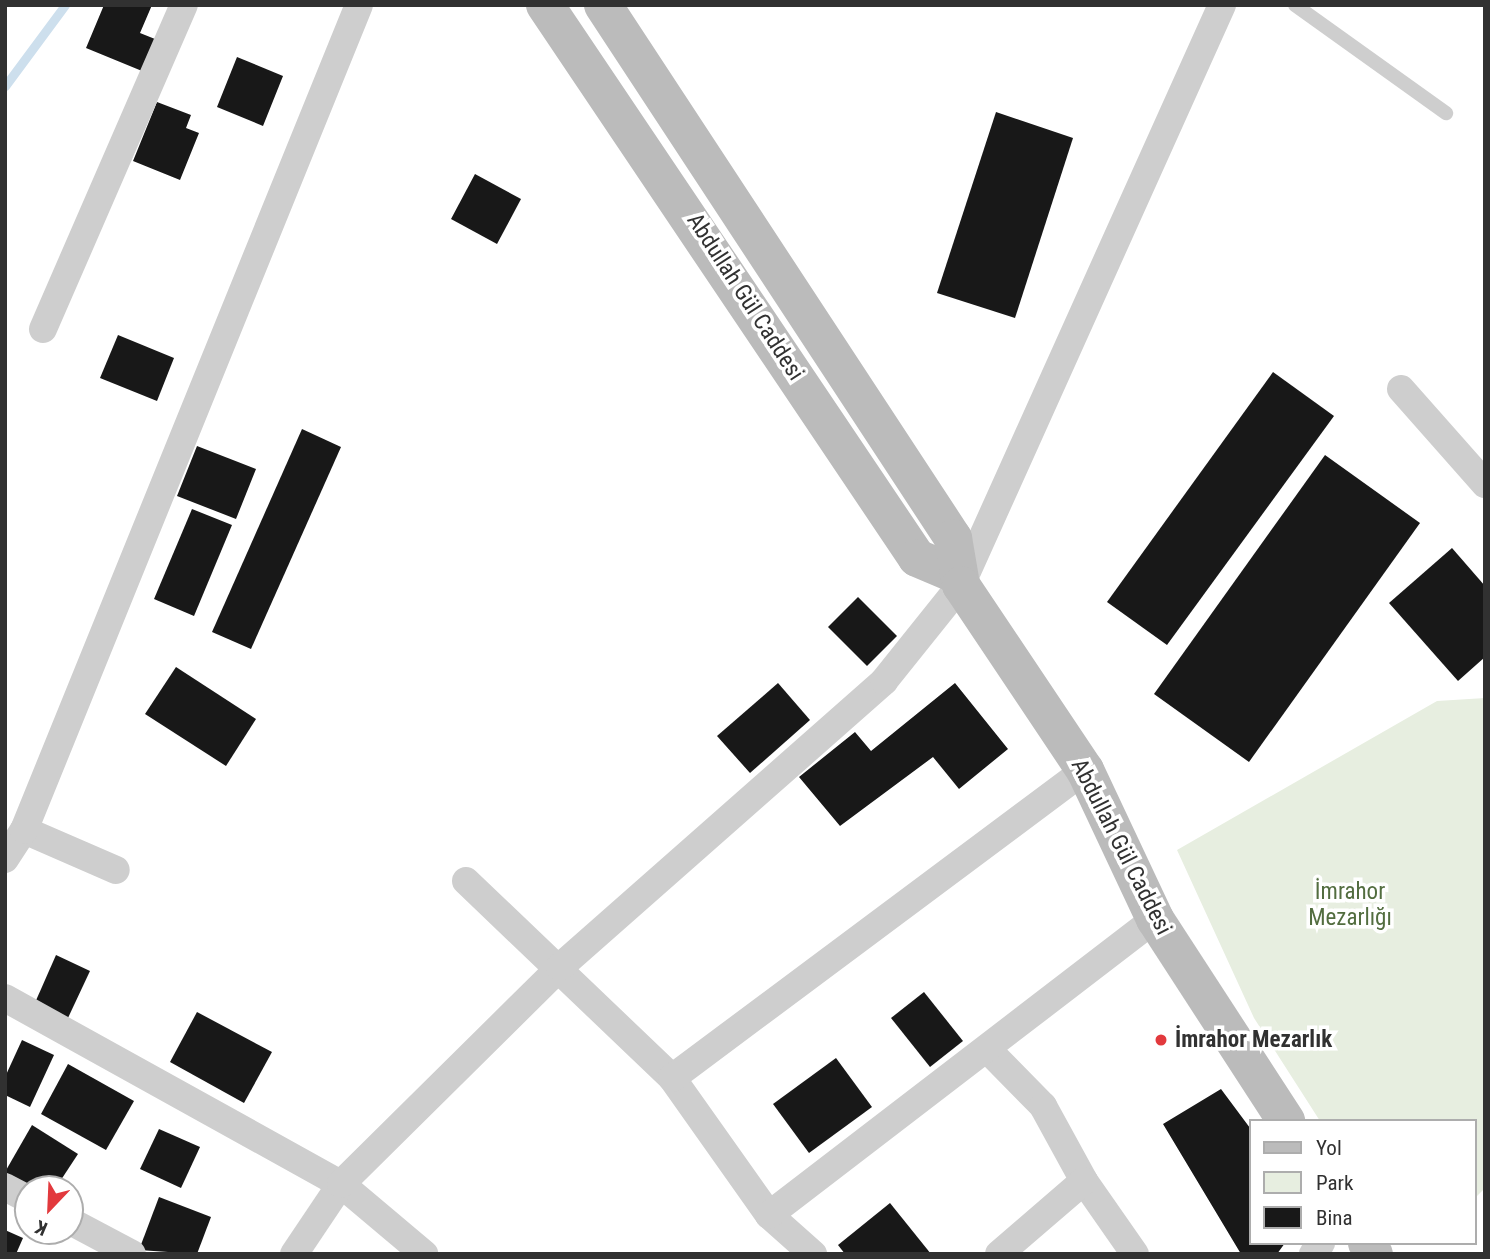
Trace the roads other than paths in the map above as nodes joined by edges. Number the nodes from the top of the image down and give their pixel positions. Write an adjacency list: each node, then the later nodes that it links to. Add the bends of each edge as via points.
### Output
1 (184, 5): 8 (street)
2 (359, 5): 13 (street)
3 (545, 5): 11 (street, Abdullah Gül Caddesi, via 917,558)
4 (603, 5): 11 (street, Abdullah Gül Caddesi, via 953,538)
5 (1222, 5): 11 (street)
6 (1296, 5): 7 (lane)
7 (1446, 113)
8 (43, 329)
9 (1401, 389): 10 (street)
10 (1485, 484)
11 (958, 580): 12 (street, Abdullah Gül Caddesi); 18 (street, via 884,681)
12 (1085, 770): 17 (street, Abdullah Gül Caddesi); 21 (street)
13 (24, 830): 14 (street); 15 (street)
14 (5, 859)
15 (116, 870)
16 (466, 881): 18 (street)
17 (1155, 919): 20 (street); 22 (street, Abdullah Gül Caddesi)
18 (560, 967): 21 (street); 24 (street)
19 (5, 998): 24 (street)
20 (987, 1049): 23 (street, via 1043,1106); 25 (street)
21 (672, 1078): 25 (street)
22 (1285, 1119)
23 (1084, 1181): 31 (street); 32 (street)
24 (341, 1184): 28 (street); 29 (street)
25 (769, 1215): 30 (street)
26 (84, 1228): 27 (street)
27 (132, 1254)
28 (294, 1254)
29 (424, 1254)
30 (813, 1254)
31 (999, 1254)
32 (1135, 1254)

